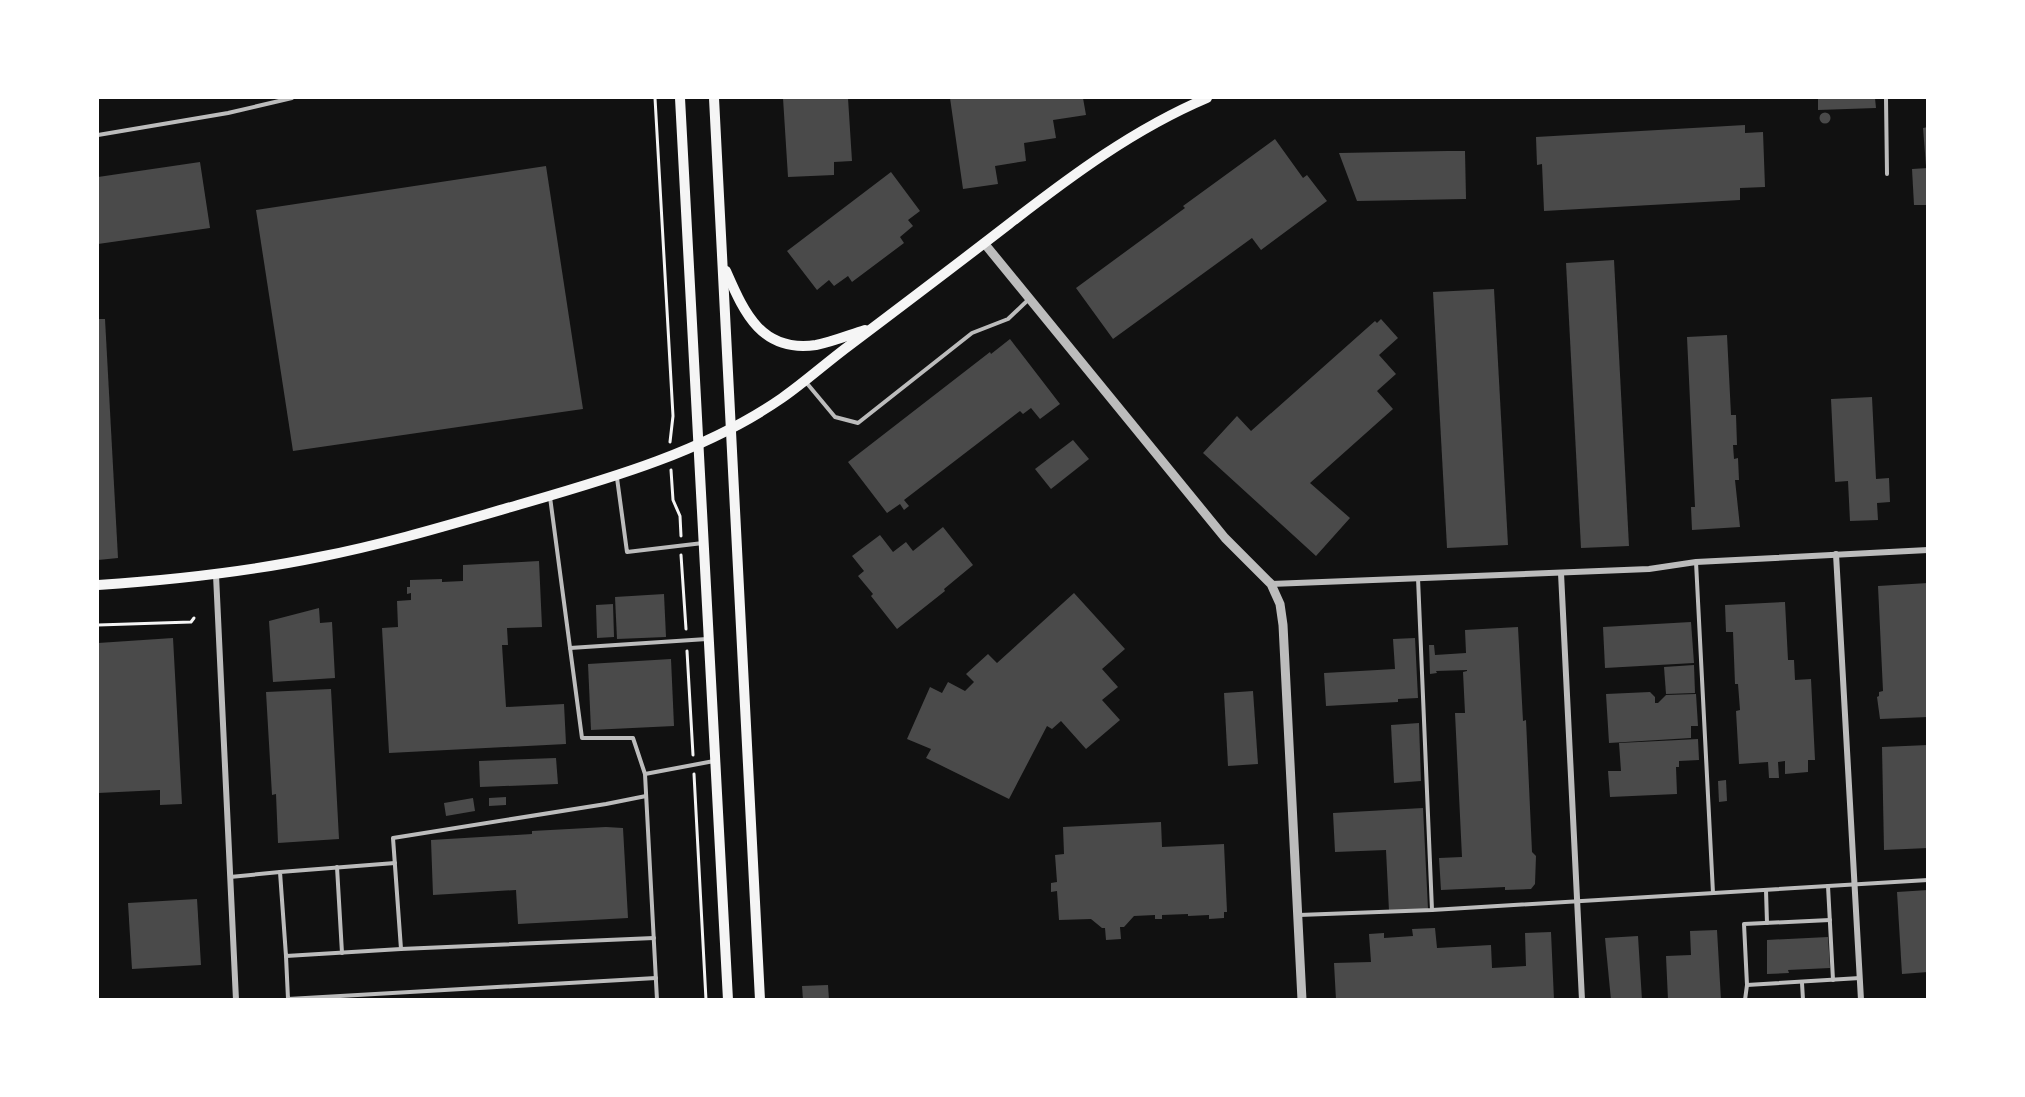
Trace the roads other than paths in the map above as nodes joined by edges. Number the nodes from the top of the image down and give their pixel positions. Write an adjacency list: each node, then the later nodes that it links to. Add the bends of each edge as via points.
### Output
1 (292, 98): 6 (lane)
2 (680, 98): 14 (main road)
3 (714, 98): 9 (main road)
4 (1207, 98): 8 (main road, via 1114,146)
5 (1886, 98): 7 (lane)
6 (98, 135)
7 (1887, 174)
8 (984, 243): 10 (street); 11 (main road)
9 (723, 264): 11 (main road, via 747,317 771,338 816,345); 13 (main road)
10 (1028, 300): 12 (lane, via 1008,319 972,333 858,423 836,417); 24 (street, via 1234,549)
11 (874, 327): 12 (main road)
12 (805, 380): 13 (main road)
13 (730, 428): 14 (main road); 59 (main road)
14 (699, 442): 15 (main road); 17 (main road)
15 (617, 474): 16 (main road); 17 (lane, via 627,552)
16 (549, 496): 22 (main road, via 322,557); 27 (lane)
17 (704, 543): 26 (main road)
18 (1928, 550): 19 (street)
19 (1836, 555): 20 (street); 36 (street)
20 (1696, 562): 21 (street, via 1649,569); 39 (lane)
21 (1561, 573): 23 (street); 40 (street)
22 (216, 575): 25 (main road); 34 (street)
23 (1418, 578): 24 (street); 41 (lane)
24 (1271, 584): 42 (street, via 1280,604 1283,626)
25 (98, 585)
26 (709, 639): 27 (lane); 28 (main road)
27 (570, 648): 29 (lane, via 582,738 633,738)
28 (715, 761): 29 (lane); 58 (main road)
29 (645, 774): 30 (lane)
30 (646, 795): 31 (lane, via 393,838); 45 (lane)
31 (396, 863): 32 (lane); 46 (lane)
32 (337, 867): 33 (lane); 47 (lane)
33 (280, 872): 34 (lane); 48 (lane)
34 (230, 877): 55 (street)
35 (1928, 880): 36 (lane)
36 (1856, 884): 37 (lane); 50 (street)
37 (1828, 886): 38 (lane); 43 (lane)
38 (1766, 890): 39 (lane); 44 (lane)
39 (1713, 893): 40 (lane)
40 (1577, 901): 41 (lane); 61 (street)
41 (1432, 910): 42 (lane)
42 (1299, 915): 60 (street)
43 (1830, 920): 44 (lane); 51 (lane)
44 (1767, 922): 53 (lane, via 1744,924)
45 (654, 938): 46 (lane); 49 (lane)
46 (401, 949): 47 (lane)
47 (342, 953): 48 (lane)
48 (286, 956): 54 (lane, via 288,999)
49 (656, 978): 54 (lane); 57 (lane)
50 (1860, 978): 51 (lane); 64 (street)
51 (1833, 980): 52 (lane)
52 (1802, 983): 53 (lane); 63 (lane)
53 (1747, 985): 62 (lane)
54 (400, 992): 56 (lane)
55 (236, 999)
56 (400, 999)
57 (657, 999)
58 (728, 999)
59 (760, 999)
60 (1302, 999)
61 (1582, 999)
62 (1745, 999)
63 (1803, 999)
64 (1861, 999)

